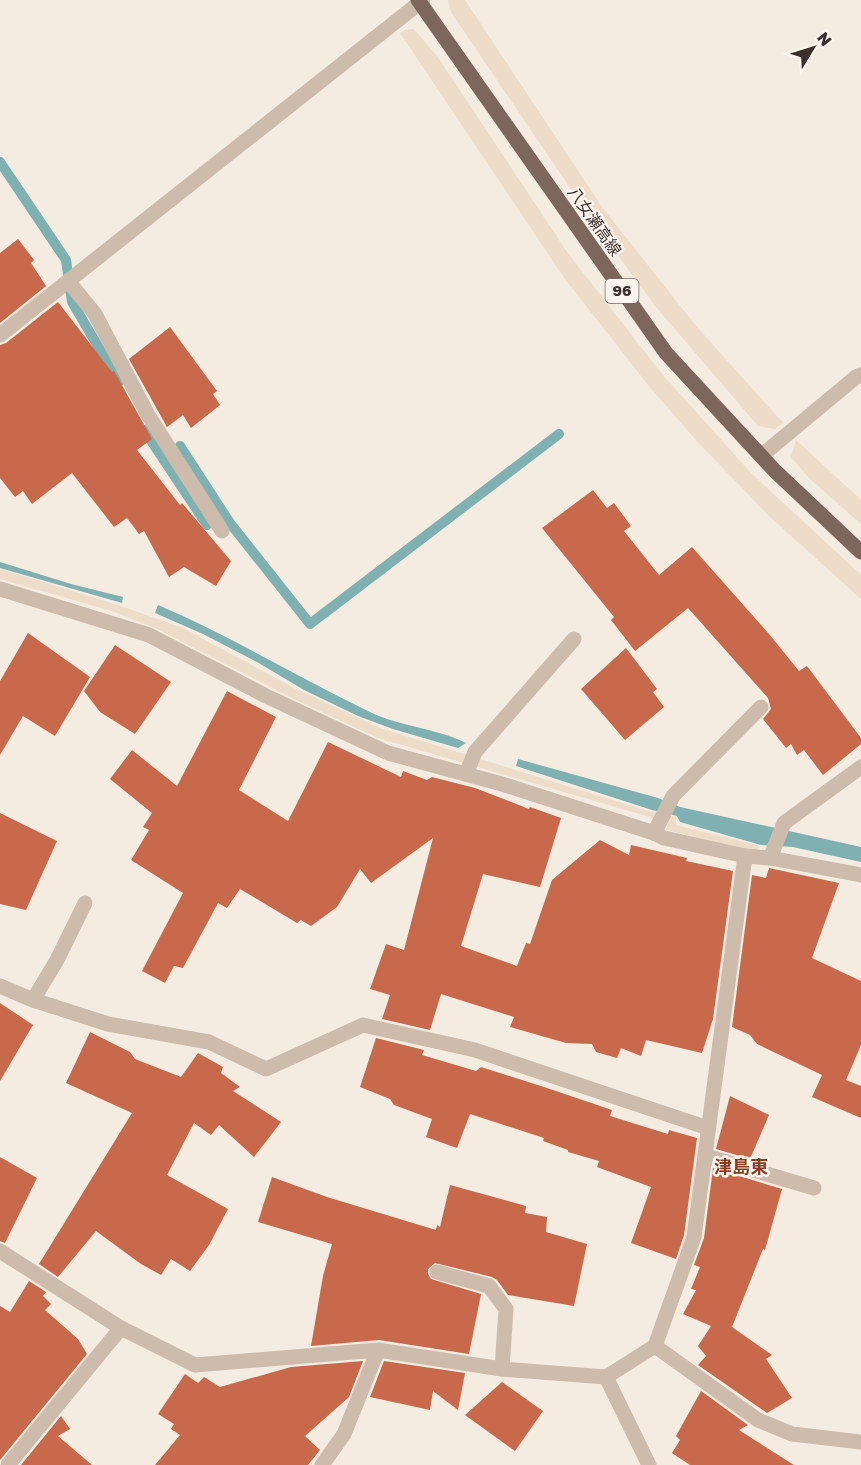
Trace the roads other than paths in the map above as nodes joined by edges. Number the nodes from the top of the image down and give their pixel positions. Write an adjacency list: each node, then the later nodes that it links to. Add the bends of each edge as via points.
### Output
1 (420, 1): 2 (street); 5 (main road, 八女瀬高線 / 96, via 666,353)
2 (68, 281): 3 (street); 6 (street, via 94,314 148,415)
3 (0, 334)
4 (861, 375): 5 (street)
5 (761, 456): 7 (main road, 八女瀬高線 / 96)
6 (222, 531)
7 (861, 552)
8 (0, 589): 12 (street, via 149,635 388,753)
9 (574, 639): 12 (street, via 475,752)
10 (761, 707): 13 (street, via 673,796)
11 (861, 767): 15 (street, via 784,822)
12 (466, 774): 13 (street)
13 (654, 832): 14 (street, via 664,838)
14 (745, 856): 15 (street); 20 (street)
15 (770, 858): 16 (street)
16 (861, 875)
17 (85, 903): 19 (street)
18 (0, 986): 19 (street)
19 (33, 1000): 20 (street, via 108,1024 208,1042 266,1069 363,1025 475,1050)
20 (708, 1128): 21 (street)
21 (706, 1156): 22 (street); 26 (street, via 694,1237)
22 (814, 1188)
23 (0, 1251): 25 (street)
24 (437, 1272): 28 (street, via 489,1286 506,1309)
25 (121, 1328): 27 (street, via 195,1365); 31 (street)
26 (655, 1346): 29 (street); 30 (street, via 758,1420 792,1434)
27 (378, 1350): 28 (street); 32 (street, via 344,1434)
28 (502, 1369): 29 (street)
29 (606, 1377): 33 (street)
30 (861, 1442)
31 (8, 1465)
32 (322, 1465)
33 (649, 1465)

